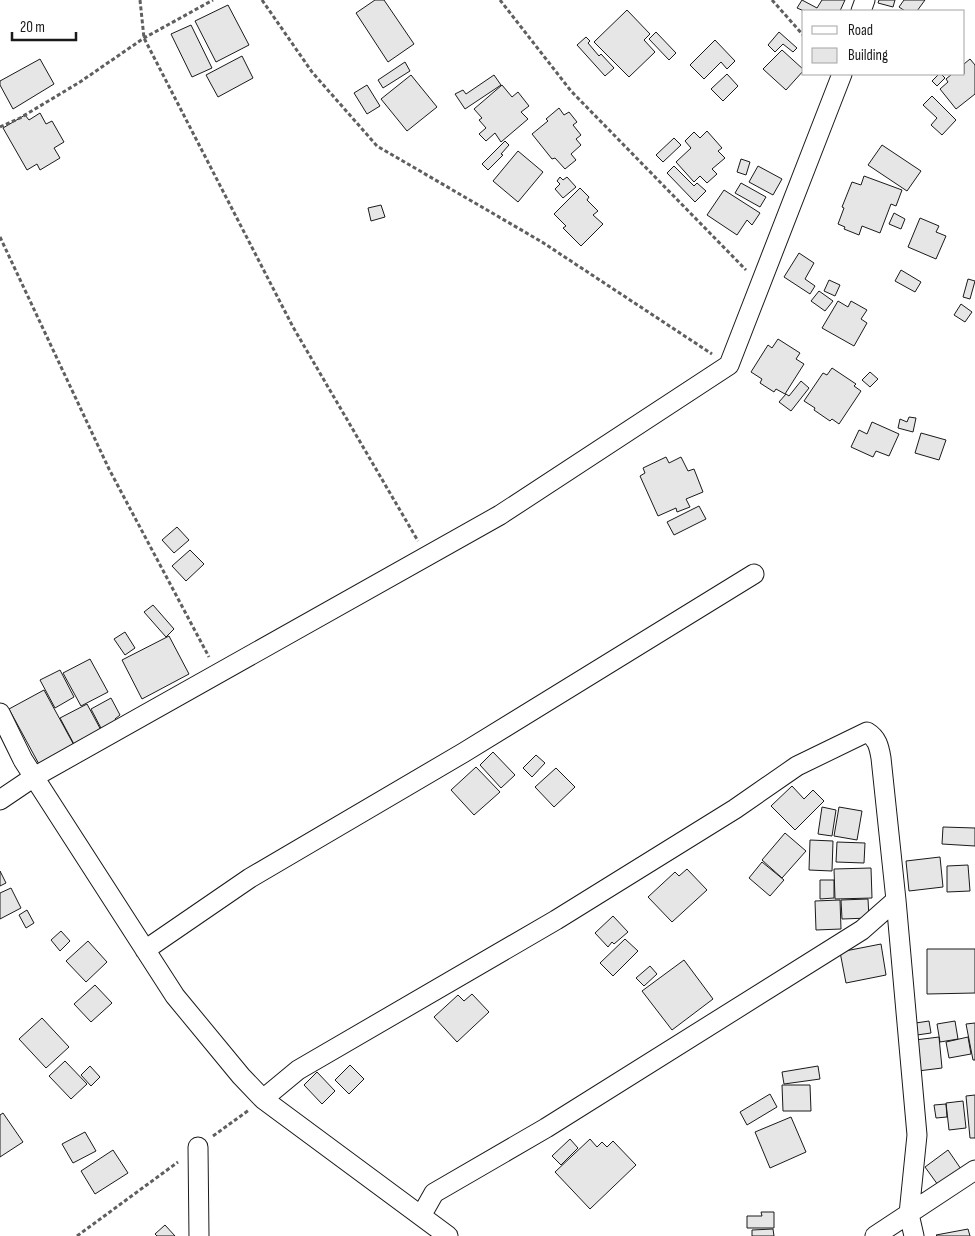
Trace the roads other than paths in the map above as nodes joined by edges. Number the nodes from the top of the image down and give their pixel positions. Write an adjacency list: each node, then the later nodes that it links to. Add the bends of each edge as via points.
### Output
1 (842, 75): 4 (street, via 729,365 500,515)
2 (754, 574): 7 (street, via 463,753 250,878)
3 (0, 714): 4 (street)
4 (34, 777): 5 (street); 7 (street)
5 (0, 800)
6 (896, 900): 8 (street, via 881,758 878,742 867,732 797,766 735,809 556,920 298,1070); 11 (street, via 916,1135); 12 (street, via 854,935 546,1128 434,1193)
7 (145, 950): 8 (street, via 175,996)
8 (263, 1100): 12 (street)
9 (198, 1147): 13 (street)
10 (975, 1170): 11 (street)
11 (909, 1214): 15 (street); 16 (street)
12 (421, 1216): 14 (street)
13 (199, 1236)
14 (448, 1236)
15 (875, 1236)
16 (914, 1236)

